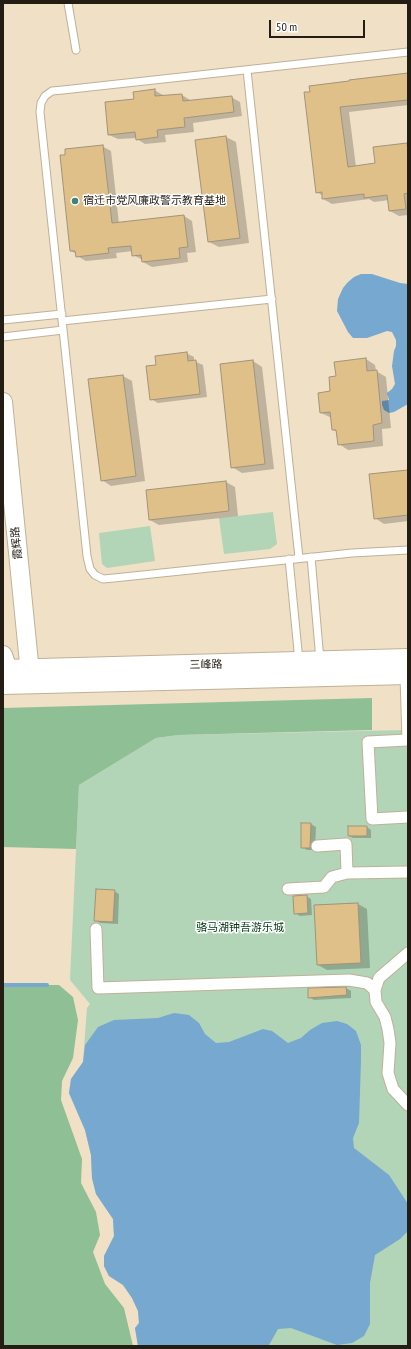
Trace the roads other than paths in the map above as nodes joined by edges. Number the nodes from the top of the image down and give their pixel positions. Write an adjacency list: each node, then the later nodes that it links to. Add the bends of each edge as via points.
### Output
1 (68, 3): 2 (lane)
2 (76, 50)
3 (408, 52): 4 (lane)
4 (246, 70): 5 (lane); 6 (lane, via 52,91 45,96 40,112)
5 (272, 299): 6 (lane); 13 (lane)
6 (62, 317): 7 (lane); 8 (lane)
7 (3, 320)
8 (63, 330): 9 (lane); 14 (lane, via 87,556 90,569 95,575 102,579)
9 (3, 336)
10 (3, 402): 19 (street, 霞辉路)
11 (408, 550): 12 (lane)
12 (311, 557): 13 (lane); 16 (lane)
13 (299, 558): 14 (lane)
14 (289, 559): 17 (lane)
15 (406, 667): 16 (main road, 三峰路); 20 (lane)
16 (321, 669): 17 (main road, 三峰路)
17 (300, 670): 19 (main road, 三峰路)
18 (5, 673): 19 (main road, 三峰路)
19 (30, 676)
20 (407, 740): 21 (street, via 368,742 372,819)
21 (408, 817)
22 (317, 846): 24 (street, via 346,844)
23 (408, 872): 24 (street)
24 (347, 873): 25 (street, via 332,876 324,887)
25 (288, 889)
26 (96, 929): 28 (street, via 98,988 349,980 367,983)
27 (408, 953): 28 (street, via 379,978)
28 (375, 990): 29 (street, via 376,1002 385,1017 388,1029 388,1073 393,1089)
29 (408, 1105)

